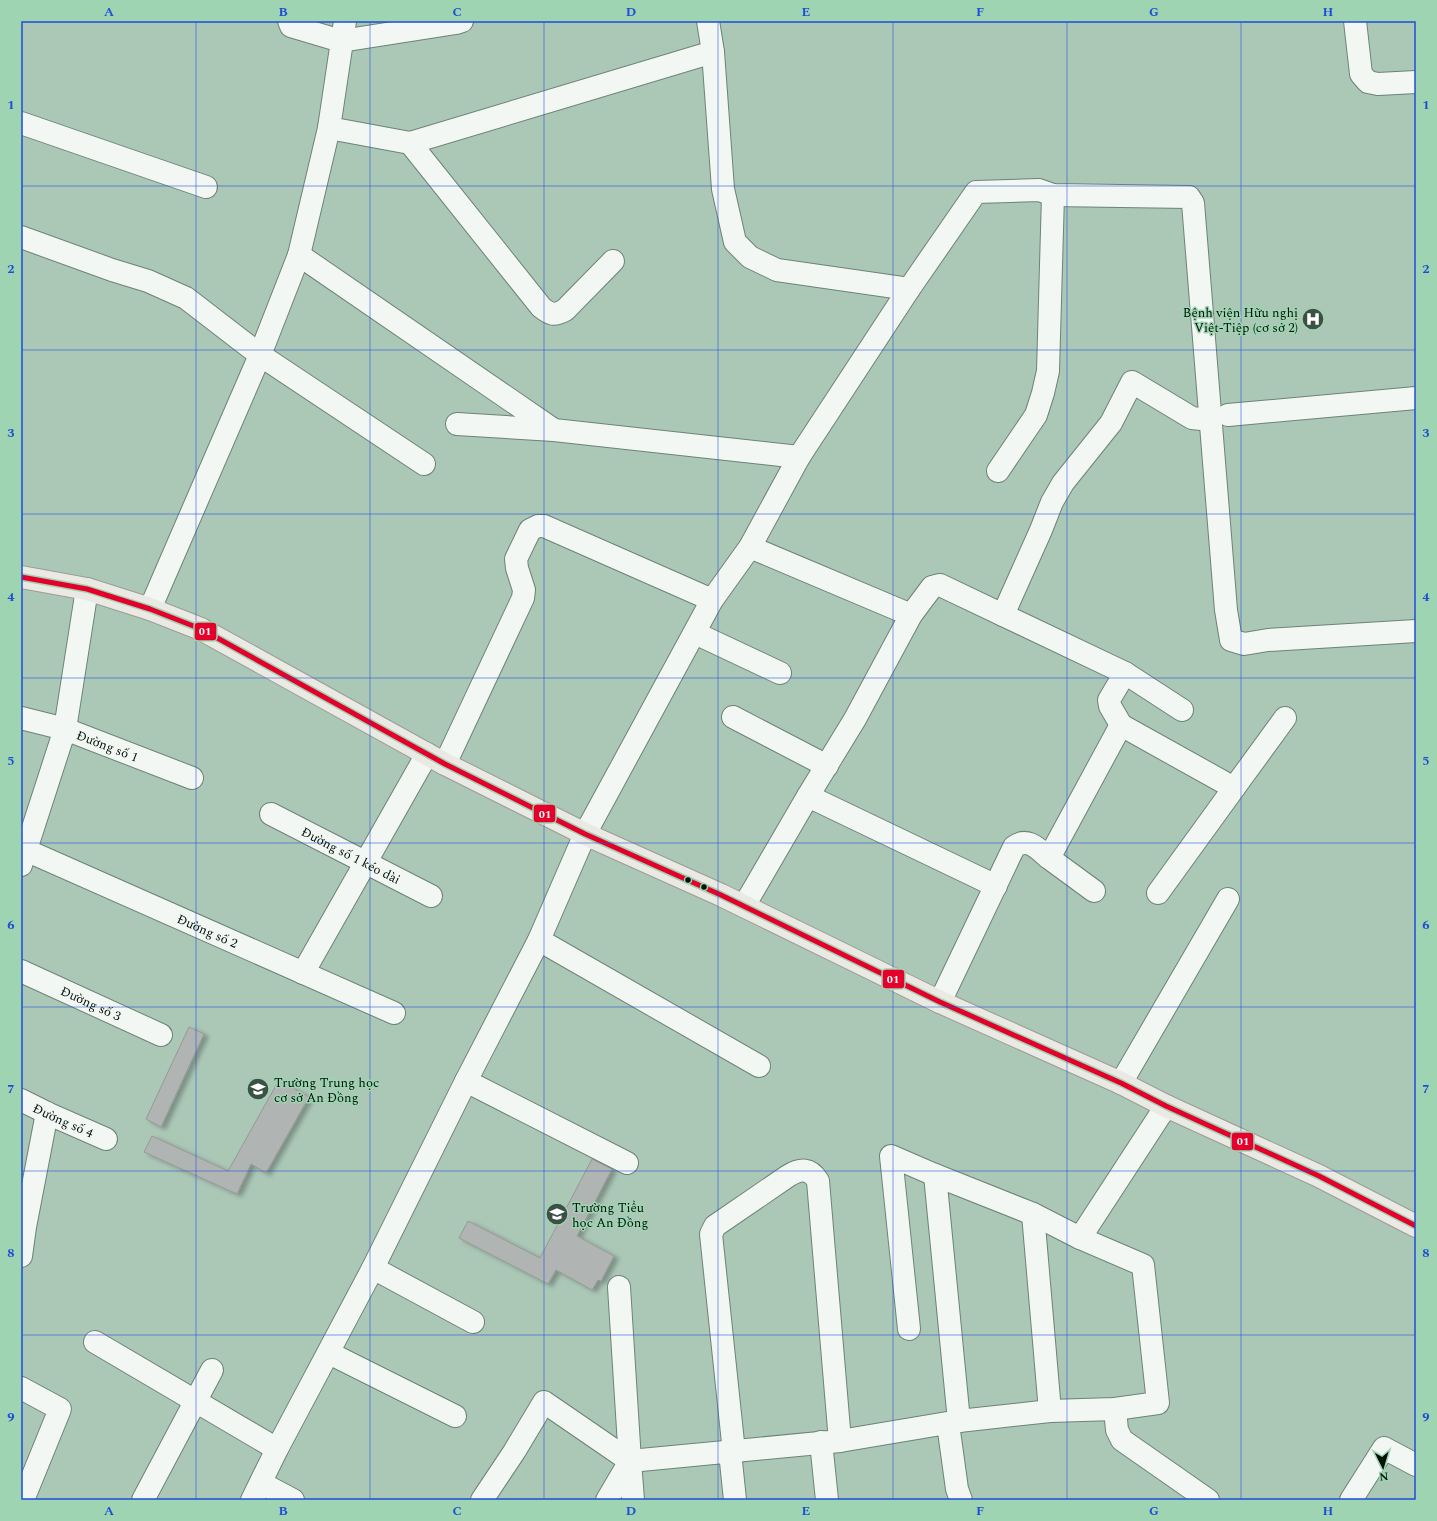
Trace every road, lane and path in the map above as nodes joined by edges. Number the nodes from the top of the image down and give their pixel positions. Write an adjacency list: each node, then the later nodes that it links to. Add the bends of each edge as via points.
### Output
1 (289, 21): 5 (street, via 294,27)
2 (462, 21): 5 (street)
3 (708, 21): 6 (street)
4 (1355, 21): 7 (street, via 1361,74 1368,82)
5 (343, 31): 9 (street)
6 (713, 52): 10 (street); 16 (street, via 723,189 735,242 750,257 777,270)
7 (1416, 82)
8 (21, 123): 11 (street)
9 (328, 128): 10 (street); 14 (street)
10 (410, 143): 15 (street, via 541,308 549,313 556,314 565,310)
11 (206, 187)
12 (1053, 195): 16 (street, via 1039,190 976,192); 19 (street, via 1189,197 1193,202); 24 (street, via 1046,378 1036,415)
13 (21, 237): 17 (street, via 148,281 186,298)
14 (299, 255): 17 (street); 21 (street)
15 (613, 261)
16 (909, 289): 22 (street)
17 (260, 355): 23 (street); 29 (street)
18 (1416, 398): 19 (street)
19 (1220, 417): 31 (street, via 1192,418 1132,382 1112,423 1063,483 1052,502); 32 (street, via 1226,610 1231,640 1244,644 1268,640)
20 (457, 424): 21 (street)
21 (554, 430): 22 (street)
22 (798, 457): 25 (street)
23 (424, 464)
24 (998, 471)
25 (750, 547): 28 (street); 30 (street)
26 (21, 577): 27 (main road)
27 (87, 589): 29 (main road); 41 (street)
28 (712, 600): 33 (street); 42 (street, via 544,526 534,527 530,530 516,559 524,590 523,598)
29 (150, 609): 42 (main road, via 201,629)
30 (911, 615): 31 (street, via 932,586 940,585); 43 (street)
31 (1003, 615): 35 (street)
32 (1416, 631)
33 (695, 633): 34 (street); 48 (street)
34 (780, 673)
35 (1125, 673): 36 (street); 40 (street, via 1109,700)
36 (1182, 710)
37 (21, 718): 41 (street, Đường số 1)
38 (733, 718): 43 (street)
39 (1285, 718): 45 (street)
40 (1121, 725): 45 (street); 50 (street)
41 (65, 729): 44 (street, Đường số 1); 49 (street)
42 (436, 759): 48 (main road); 51 (street)
43 (827, 766): 46 (street)
44 (192, 778)
45 (1234, 788): 54 (street)
46 (808, 796): 52 (street); 57 (street)
47 (271, 814): 51 (street, Đường số 1 kéo dài)
48 (585, 834): 57 (main road); 58 (street)
49 (23, 854): 60 (street, Đường số 2)
50 (1049, 858): 52 (street, via 1032,844 1019,843 1014,847); 53 (street)
51 (366, 862): 55 (street, Đường số 1 kéo dài); 60 (street)
52 (996, 886): 61 (street)
53 (1094, 891)
54 (1158, 893)
55 (431, 896)
56 (1228, 899): 66 (street)
57 (744, 906): 61 (main road)
58 (539, 940): 64 (street); 65 (street)
59 (21, 971): 63 (street, Đường số 3)
60 (303, 973): 62 (street, Đường số 2)
61 (940, 1002): 66 (main road)
62 (394, 1013)
63 (161, 1035)
64 (759, 1066)
65 (466, 1081): 71 (street); 78 (street)
66 (1121, 1083): 68 (main road)
67 (21, 1100): 69 (street, Đường số 4)
68 (1166, 1106): 75 (main road, via 1319,1176); 76 (street)
69 (47, 1113): 70 (street, Đường số 4); 74 (street)
70 (106, 1139)
71 (627, 1163)
72 (935, 1175): 73 (street); 81 (street, via 891,1156); 90 (street)
73 (1033, 1214): 76 (street); 88 (street)
74 (24, 1218): 77 (street)
75 (1416, 1226)
76 (1080, 1238): 87 (street, via 1143,1265 1158,1403)
77 (21, 1256)
78 (373, 1268): 80 (street); 83 (street)
79 (618, 1287): 94 (street)
80 (473, 1322)
81 (909, 1329)
82 (94, 1342): 86 (street)
83 (329, 1353): 89 (street); 92 (street)
84 (212, 1370): 86 (street)
85 (21, 1388): 97 (street, via 60,1409)
86 (196, 1402): 92 (street); 98 (street)
87 (1116, 1409): 88 (street); 106 (street, via 1117,1430 1122,1440)
88 (1050, 1411): 90 (street)
89 (455, 1416)
90 (954, 1422): 91 (street); 105 (street, via 957,1489)
91 (830, 1441): 93 (street); 93 (street, via 818,1181 814,1175 803,1170 788,1176 733,1213 715,1226 711,1234); 104 (street)
92 (277, 1449): 96 (street)
93 (732, 1452): 94 (street); 103 (street)
94 (630, 1461): 100 (street, via 544,1402); 101 (street); 102 (street)
95 (1416, 1465): 107 (street, via 1384,1448)
96 (256, 1491): 99 (street)
97 (23, 1500)
98 (143, 1500)
99 (293, 1500)
100 (482, 1500)
101 (607, 1500)
102 (633, 1500)
103 (735, 1500)
104 (827, 1500)
105 (960, 1500)
106 (1208, 1500)
107 (1352, 1500)

